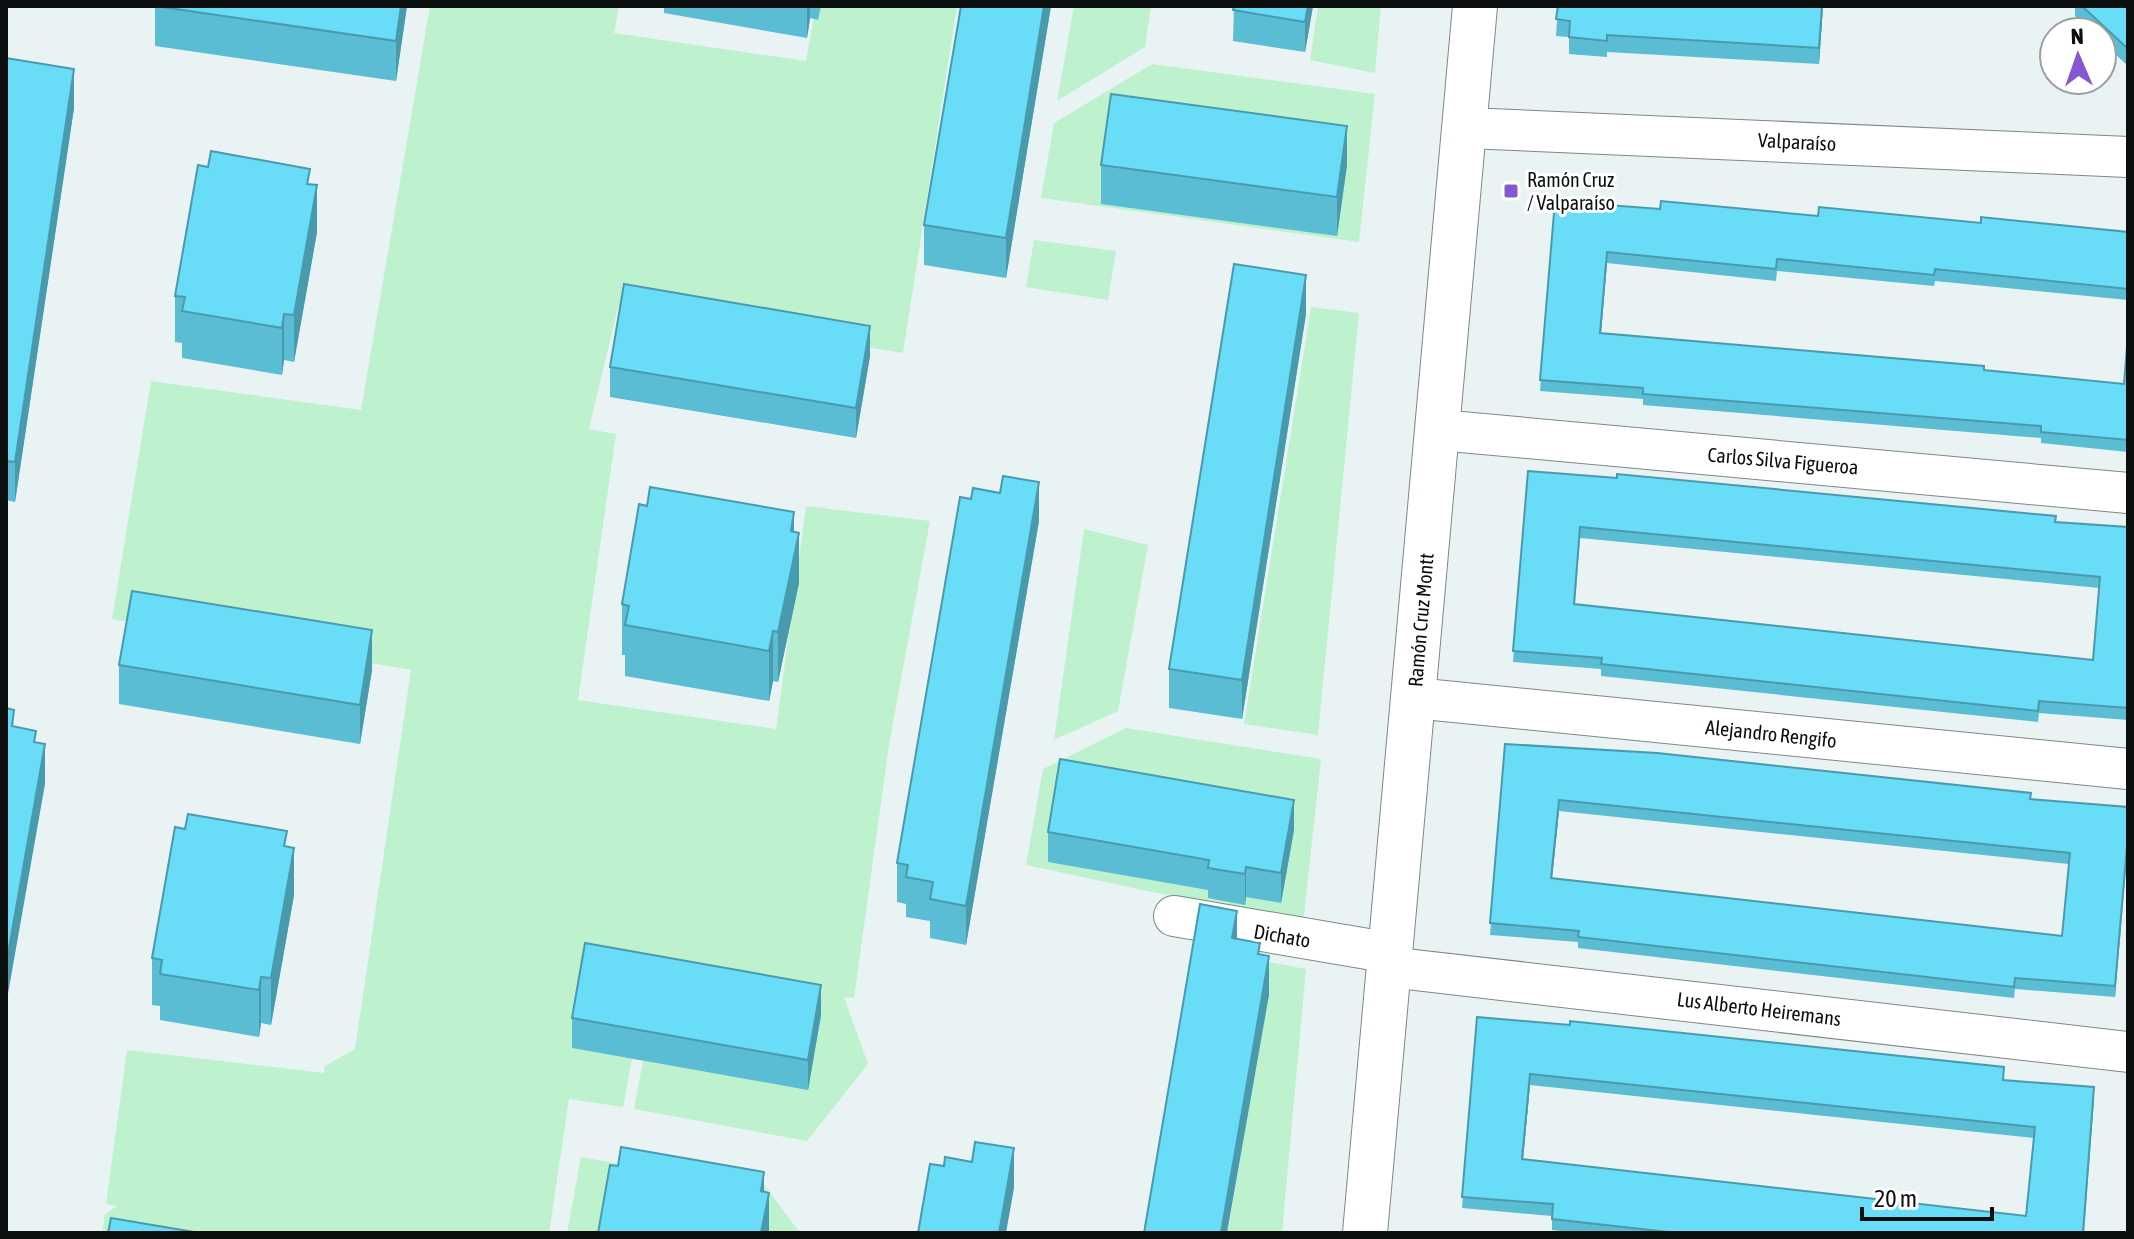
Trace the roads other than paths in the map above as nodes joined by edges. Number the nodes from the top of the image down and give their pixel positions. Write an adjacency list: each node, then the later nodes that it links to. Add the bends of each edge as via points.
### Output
1 (1475, 6): 2 (street, Ramón Cruz Montt)
2 (1467, 128): 3 (street, Valparaíso); 4 (street, Ramón Cruz Montt)
3 (2128, 157)
4 (1439, 430): 5 (street, Carlos Silva Figueroa); 6 (street, Ramón Cruz Montt)
5 (2128, 493)
6 (1414, 698): 7 (street, Alejandro Rengifo); 9 (street, Ramón Cruz Montt)
7 (2128, 769)
8 (1174, 916): 9 (street, Dichato)
9 (1390, 960): 10 (street, Lus Alberto Heiremans); 11 (street, Ramón Cruz Montt)
10 (2128, 1052)
11 (1365, 1233)

